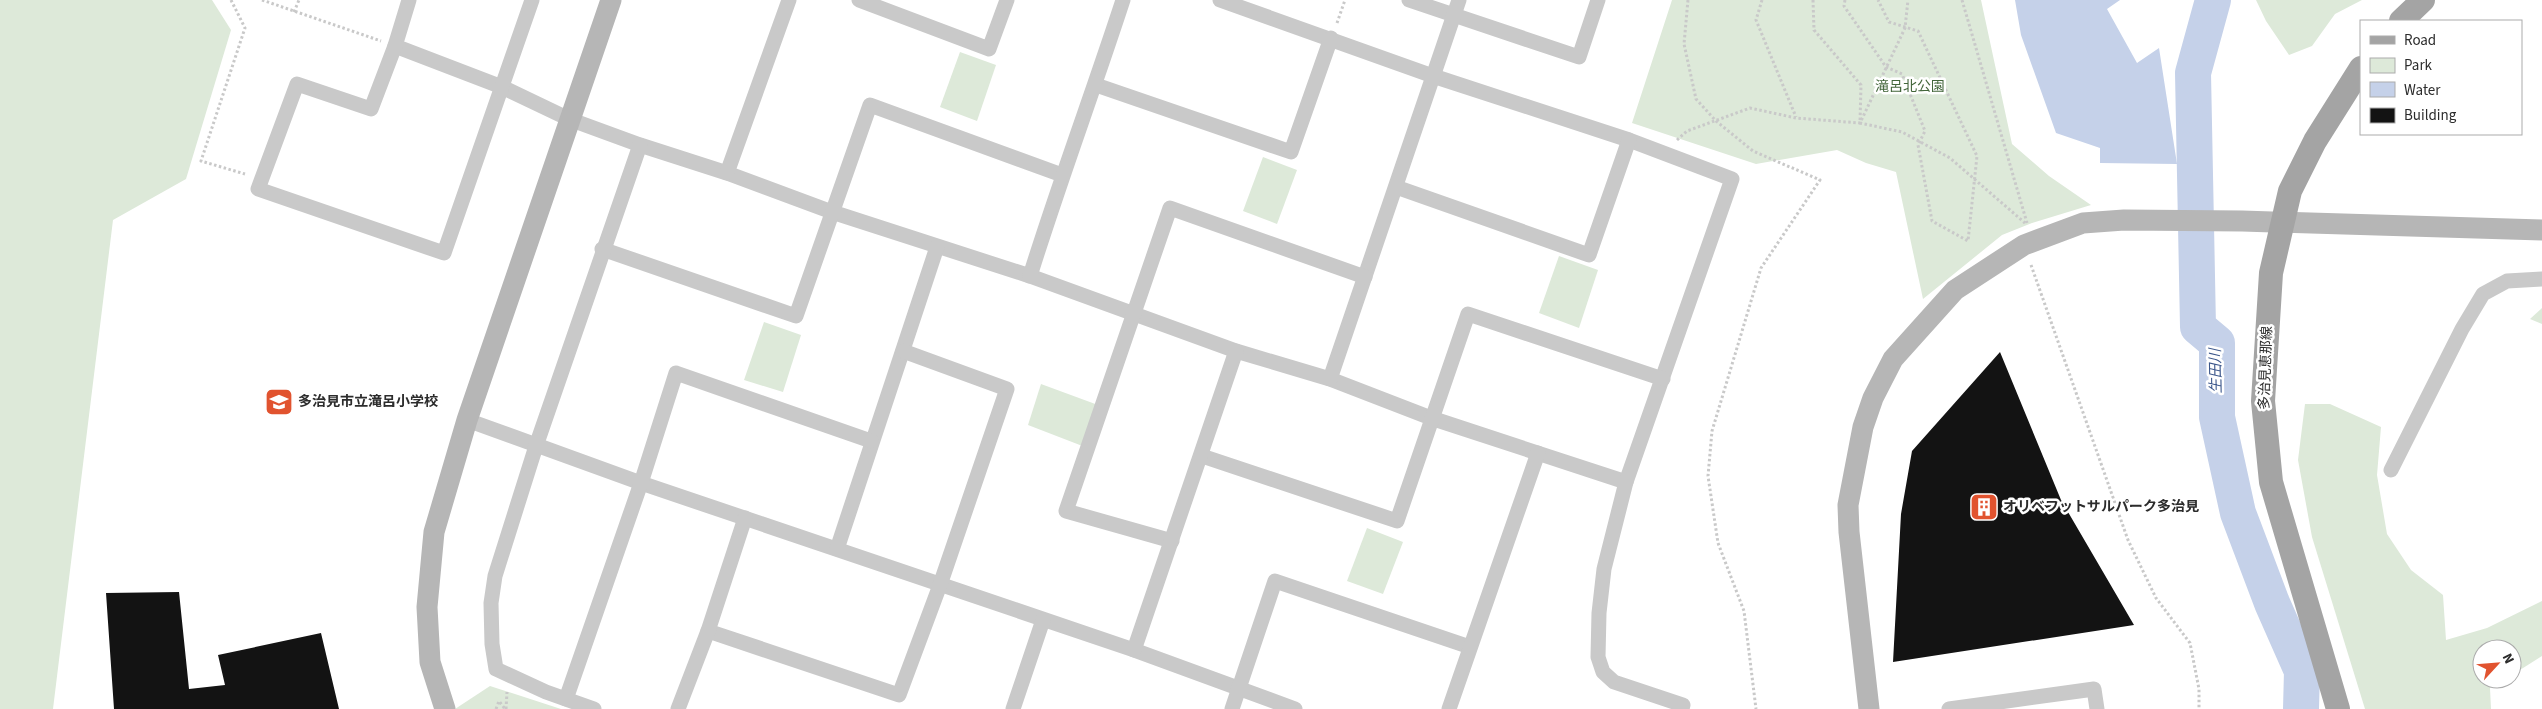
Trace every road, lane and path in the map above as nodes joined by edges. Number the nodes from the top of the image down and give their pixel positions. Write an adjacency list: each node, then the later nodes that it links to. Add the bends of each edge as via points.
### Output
1 (231, 0): 43 (path, via 245,28 202,161)
2 (262, 0): 24 (path)
3 (298, 0): 24 (path)
4 (409, 0): 28 (street)
5 (532, 0): 33 (street)
6 (611, 0): 35 (street)
7 (789, 0): 41 (street)
8 (859, 0): 9 (street, via 989,49)
9 (1006, 0)
10 (1123, 0): 32 (street)
11 (1220, 0): 27 (street)
12 (1345, 0): 27 (path)
13 (1409, 0): 25 (street)
14 (1459, 0): 25 (street)
15 (1598, 0): 25 (street, via 1579,57)
16 (1688, 0): 36 (path, via 1684,44 1696,100)
17 (1762, 0): 34 (path, via 1756,20)
18 (1813, 0): 37 (path, via 1814,30 1861,85)
19 (1846, 0): 29 (path, via 1844,6)
20 (1878, 0): 29 (path, via 1889,22 1918,31 1977,156 1968,241 1932,221 1918,145 1925,132 1902,74)
21 (1908, 0): 29 (path, via 1905,28)
22 (1962, 0): 37 (path, via 2028,225 1950,158 1902,132)
23 (2423, 0): 26 (main road)
24 (294, 12): 28 (path)
25 (1453, 16): 31 (street)
26 (2402, 20)
27 (1331, 38): 31 (street); 32 (street, via 1291,152)
28 (395, 46): 33 (street); 43 (street, via 371,109 297,84)
29 (1886, 67): 37 (path)
30 (2360, 70): 46 (main road, 多治見恵那線, via 2314,142 2290,191)
31 (1433, 76): 38 (street); 44 (street)
32 (1096, 85): 42 (street)
33 (502, 87): 35 (street); 43 (street, via 444,254 258,189)
34 (1796, 118): 36 (path, via 1750,108); 37 (path)
35 (569, 119): 39 (street); 60 (street)
36 (1716, 121): 40 (path, via 1687,131); 88 (path, via 1753,151 1820,180 1761,268 1712,430 1708,476 1718,544 1744,611)
37 (1860, 123)
38 (1629, 140): 40 (street); 44 (street, via 1588,255)
39 (640, 145): 41 (street); 50 (street)
40 (1664, 153): 58 (street, via 1732,179)
41 (727, 173): 45 (street)
42 (1062, 175): 45 (street, via 870,105); 51 (street)
43 (262, 180)
44 (1396, 187): 52 (street)
45 (832, 212): 49 (street); 50 (street, via 796,316)
46 (2283, 223): 47 (street); 48 (street, via 2083,223); 93 (main road, 多治見恵那線, via 2271,273 2263,401 2271,482)
47 (2542, 230)
48 (2024, 245): 89 (street, via 1955,290 1919,329 1893,359 1873,398 1863,427 1848,505 1848,532); 92 (path, via 2128,540 2156,598 2190,643 2199,689)
49 (936, 247): 51 (street); 55 (street)
50 (602, 248): 62 (street)
51 (1030, 276): 54 (street)
52 (1365, 277): 54 (street, via 1170,208); 57 (street)
53 (2542, 279): 65 (street, via 2507,281 2482,294)
54 (1133, 314): 56 (street); 69 (street, via 1066,511)
55 (903, 351): 61 (street); 71 (street, via 1007,389)
56 (1236, 351): 57 (street); 64 (street)
57 (1330, 379): 59 (street)
58 (1663, 379): 59 (street, via 1468,314); 66 (street)
59 (1431, 418): 63 (street); 64 (street, via 1397,521)
60 (467, 420): 62 (street); 78 (street, via 434,532 426,607 430,662)
61 (871, 441): 67 (street, via 676,373); 70 (street)
62 (536, 446): 67 (street); 77 (street, via 495,576 491,603 492,644 496,669)
63 (1538, 453): 66 (street); 74 (street)
64 (1202, 456): 69 (street)
65 (2392, 470)
66 (1626, 482): 87 (street, via 1604,569 1598,657 1603,672 1614,682 1683,704)
67 (641, 483): 68 (street); 77 (street)
68 (745, 518): 70 (street); 73 (street)
69 (1172, 541): 75 (street)
70 (837, 549): 71 (street)
71 (940, 585): 72 (street); 73 (street, via 900,695)
72 (1043, 620): 75 (street); 83 (street)
73 (708, 632): 82 (street)
74 (1470, 647): 76 (street, via 1274,581); 86 (street)
75 (1134, 650): 76 (street)
76 (1239, 688): 84 (street); 85 (street)
77 (566, 698): 81 (street)
78 (445, 709)
79 (496, 709): 80 (path, via 499,701)
80 (506, 709)
81 (594, 709)
82 (678, 709)
83 (1013, 709)
84 (1232, 709)
85 (1295, 709)
86 (1450, 709)
87 (1682, 709)
88 (1756, 709)
89 (1869, 709)
90 (1949, 709): 91 (street, via 2094,689)
91 (2098, 709)
92 (2199, 709)
93 (2338, 709)

